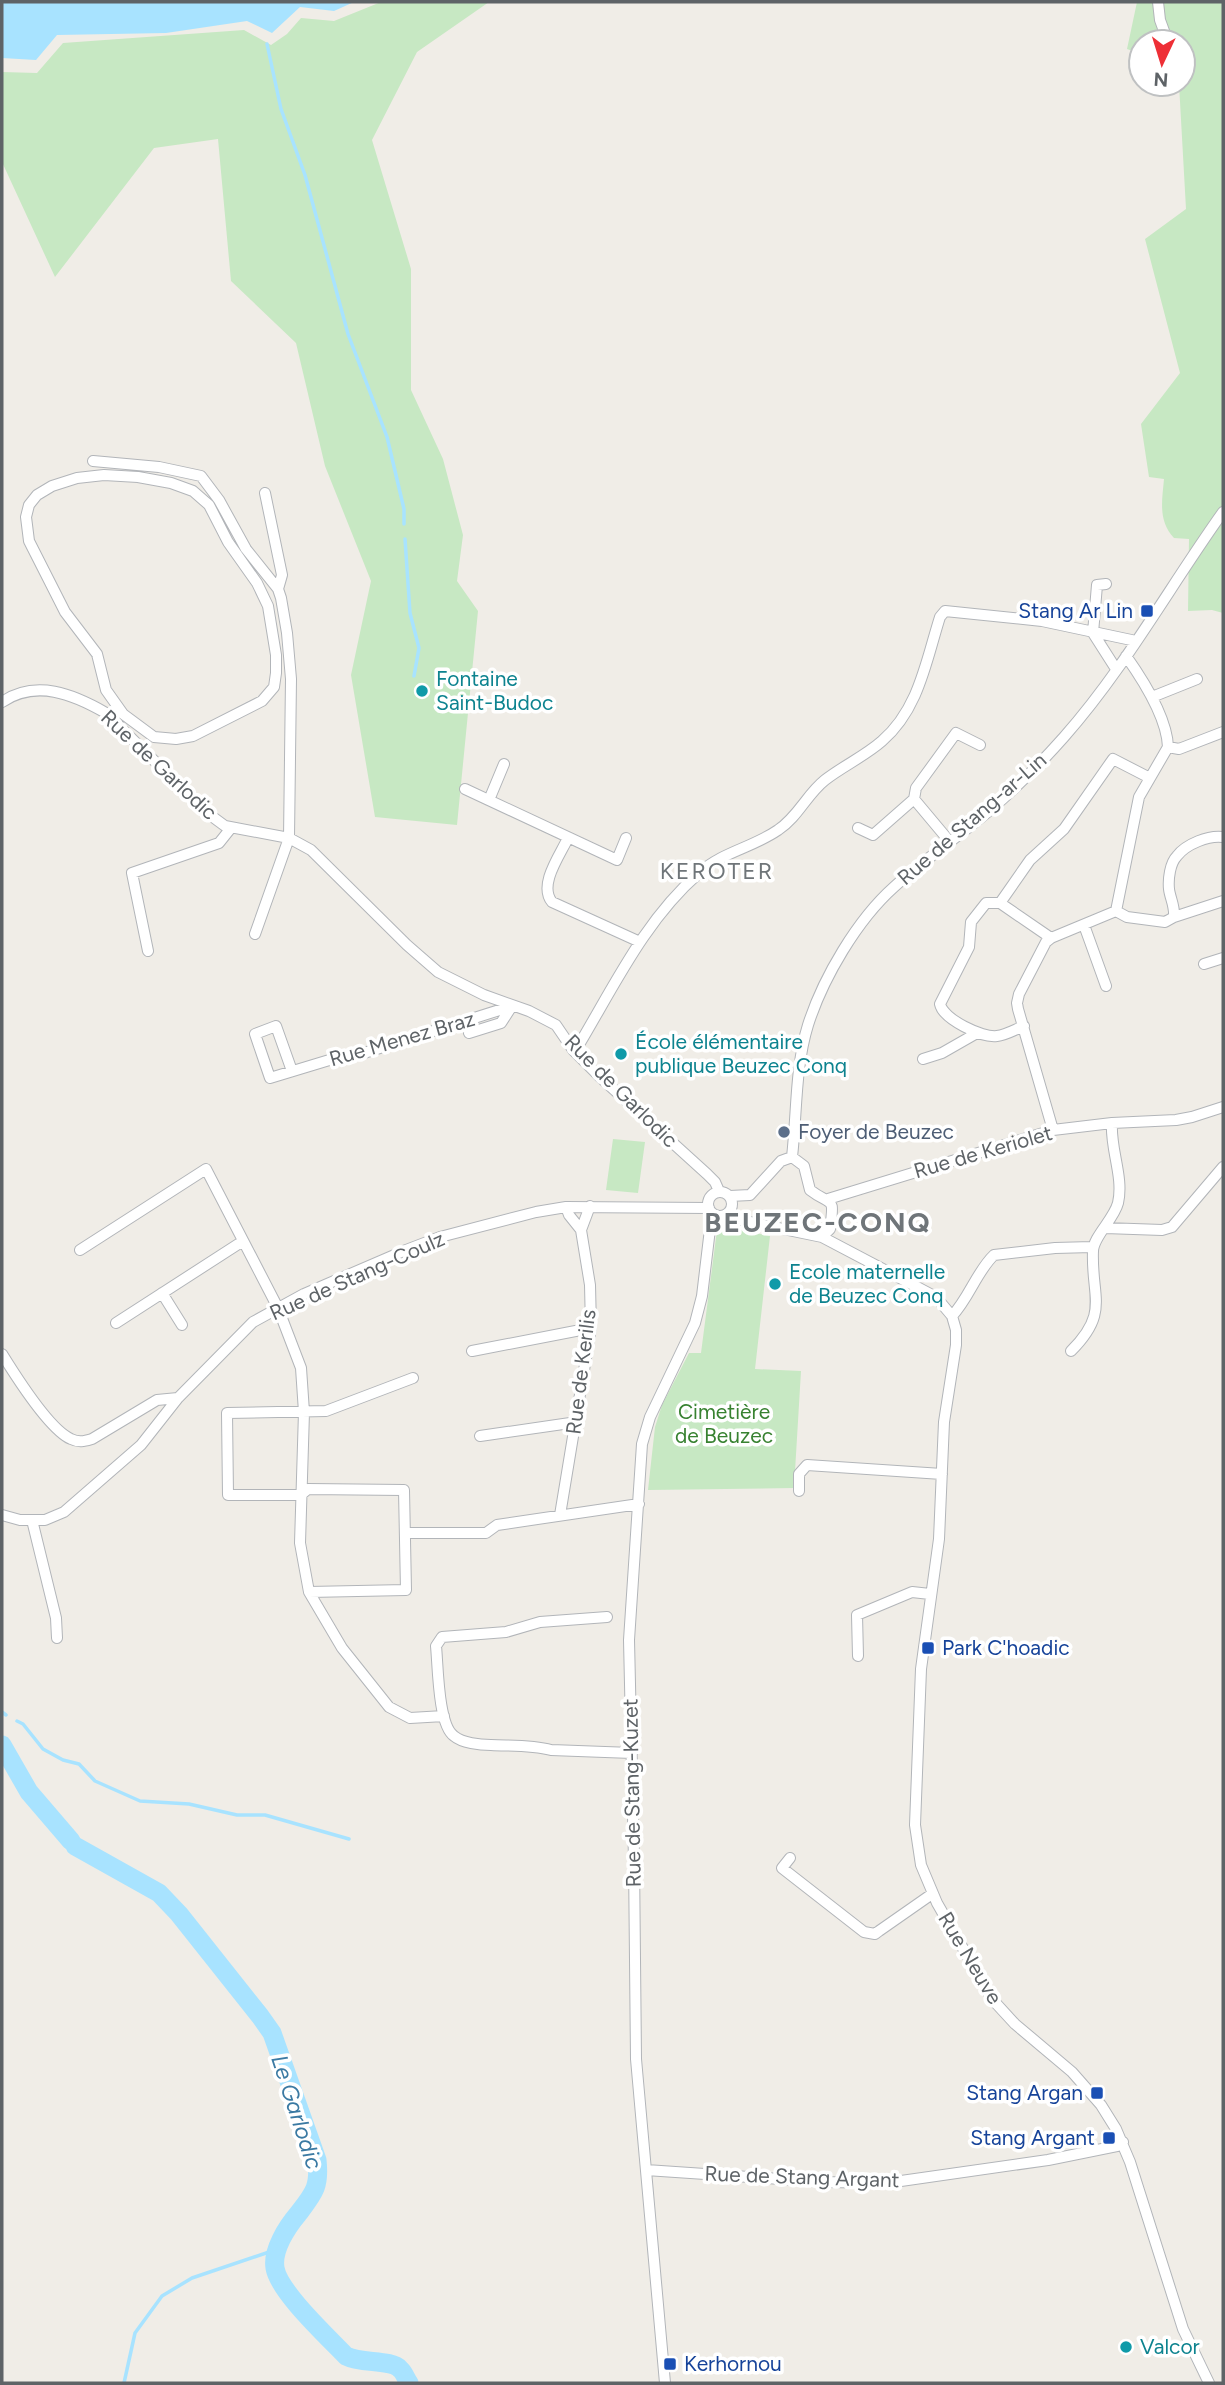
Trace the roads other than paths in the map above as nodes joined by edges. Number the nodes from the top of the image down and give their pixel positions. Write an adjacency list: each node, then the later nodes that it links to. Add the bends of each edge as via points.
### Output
1 (1158, 2): 2 (street)
2 (1163, 28)
3 (93, 461): 7 (street, via 201,476 246,549)
4 (265, 493): 7 (street, via 282,576)
5 (1223, 512): 9 (street, Rue de Stang-ar-Lin)
6 (1107, 583): 8 (street, via 1097,585)
7 (278, 589): 28 (street, via 291,679)
8 (1093, 633): 9 (street); 11 (street); 39 (street, via 1042,621 946,611 940,617 917,693 903,718 880,743 823,782 778,830 699,873)
9 (1136, 642): 10 (street, Rue de Stang-ar-Lin)
10 (1126, 656): 11 (street, Rue de Stang-ar-Lin); 13 (street)
11 (1116, 669): 31 (street, Rue de Stang-ar-Lin, via 1074,726 1033,770)
12 (1197, 679): 13 (street)
13 (1152, 697): 18 (street)
14 (2, 702): 19 (street, Rue de Garlodic, via 34,689 89,702)
15 (1223, 732): 18 (street, via 1179,749)
16 (155, 737): 16 (street, via 193,736 262,701 274,687 276,655 268,606 209,505 193,491 138,477 104,475 52,486 29,505 29,541 65,612 97,653 106,690 123,714); 19 (street)
17 (981, 745): 23 (street, via 956,733 916,788)
18 (1168, 747): 21 (street)
19 (149, 754): 25 (street, Rue de Garlodic, via 206,812)
20 (504, 764): 24 (street)
21 (1149, 777): 33 (street, via 1113,759 1064,829 1030,860); 34 (street, via 1139,797)
22 (465, 789): 24 (street)
23 (914, 799): 26 (street, via 873,835); 31 (street)
24 (489, 800): 29 (street)
25 (231, 828): 28 (street, Rue de Garlodic); 40 (street, via 219,843 132,873)
26 (858, 828)
27 (1223, 837): 35 (street, via 1193,843 1176,856 1169,874)
28 (289, 838): 37 (street); 44 (street, Rue de Garlodic, via 311,850 438,972)
29 (568, 838): 30 (street, via 617,860); 39 (street, via 547,884 548,897)
30 (626, 838)
31 (950, 842): 54 (street, Rue de Stang-ar-Lin, via 877,905 825,984 803,1048)
32 (1223, 901): 35 (street)
33 (1000, 903): 38 (street); 47 (street, via 986,902 971,922 969,947 940,1004 946,1015)
34 (1116, 911): 35 (street, via 1165,922); 36 (street)
35 (1174, 917)
36 (1084, 925): 38 (street); 43 (street)
37 (255, 934)
38 (1051, 938): 45 (street, via 1019,994)
39 (640, 942): 48 (street)
40 (148, 950)
41 (1223, 958): 42 (street)
42 (1204, 964)
43 (1107, 986)
44 (512, 1006): 46 (street, via 501,1023); 48 (street, Rue de Garlodic, via 556,1025); 50 (street, Rue Menez Braz)
45 (1024, 1027): 47 (street, via 996,1036); 53 (street)
46 (469, 1033)
47 (976, 1033): 49 (street)
48 (573, 1051): 56 (street, Rue de Garlodic, via 707,1174)
49 (922, 1059)
50 (292, 1071): 50 (street, Rue Menez Braz, via 270,1078 256,1034 276,1026)
51 (1223, 1107): 52 (street, Rue de Keriolet, via 1184,1119)
52 (1112, 1123): 53 (street, Rue de Keriolet); 62 (street, via 1119,1194)
53 (1053, 1130): 58 (street, Rue de Keriolet)
54 (792, 1157): 57 (street, via 781,1161 750,1195); 58 (street, via 804,1166 810,1190)
55 (1223, 1167): 62 (street, via 1172,1227)
56 (719, 1192): 57 (street); 61 (street, via 709,1198)
57 (730, 1196): 61 (street, via 731,1210)
58 (828, 1199): 64 (street, via 833,1210 830,1229)
59 (590, 1206): 60 (street, Rue de Stang-Coulz); 61 (street, Rue de Stang-Coulz); 63 (street)
60 (566, 1207): 63 (street, Rue de Kerilis); 69 (street, Rue de Stang-Coulz, via 440,1237)
61 (715, 1213): 64 (street, Rue de Stang-Coulz); 85 (street, Rue de Stang-Kuzet, via 695,1323 650,1417 642,1444)
62 (1105, 1228): 66 (street)
63 (580, 1230): 73 (street, Rue de Kerilis, via 590,1285)
64 (822, 1237): 70 (street, via 936,1297)
65 (243, 1241): 67 (street, via 206,1169); 68 (street); 69 (street)
66 (1092, 1247): 70 (street, via 994,1255); 75 (street, via 1093,1321)
67 (80, 1250)
68 (162, 1293): 71 (street); 72 (street)
69 (278, 1308): 78 (street, Rue de Stang-Coulz, via 253,1322); 79 (street, via 301,1368)
70 (952, 1316): 82 (street, Rue Neuve, via 956,1345 944,1422)
71 (116, 1322)
72 (182, 1325)
73 (591, 1328): 74 (street); 80 (street, Rue de Kerilis)
74 (472, 1351)
75 (1071, 1351)
76 (2, 1354): 78 (street, via 55,1426 69,1439 81,1442 157,1400)
77 (413, 1378): 79 (street, via 326,1411)
78 (178, 1398): 88 (street, Rue de Stang-Coulz, via 141,1445 64,1512)
79 (304, 1412): 84 (street); 84 (street, via 227,1413 228,1495)
80 (577, 1422): 81 (street); 87 (street, Rue de Kerilis)
81 (480, 1436)
82 (942, 1474): 83 (street, via 807,1465 799,1474); 91 (street, Rue Neuve)
83 (799, 1490)
84 (301, 1495): 89 (street, via 308,1489 404,1490); 90 (street, via 300,1543)
85 (639, 1504): 87 (street); 96 (street, Rue de Stang-Kuzet, via 629,1640)
86 (2, 1515): 88 (street, Rue de Stang-Coulz)
87 (560, 1515): 89 (street, via 497,1525 486,1532)
88 (33, 1520): 93 (street)
89 (405, 1533): 90 (street, via 406,1590)
90 (309, 1592): 95 (street, via 342,1648 389,1707 410,1718)
91 (930, 1594): 94 (street, via 912,1592 857,1615); 98 (street, Rue Neuve, via 921,1669 915,1825 921,1865)
92 (607, 1617): 95 (street, via 442,1637 436,1646)
93 (57, 1638)
94 (858, 1656)
95 (443, 1716): 96 (street, via 454,1737 481,1745)
96 (632, 1753): 100 (street, Rue de Stang-Kuzet, via 636,2059)
97 (790, 1858): 98 (street, via 782,1868 870,1934)
98 (932, 1894): 99 (street, Rue Neuve, via 992,1999 1072,2072 1101,2105)
99 (1123, 2142): 100 (street, Rue de Stang Argant, via 1048,2160 887,2183); 102 (street, Rue Neuve, via 1179,2319)
100 (646, 2170): 101 (street, Rue de Stang-Kuzet)
101 (665, 2383)
102 (1209, 2383)

